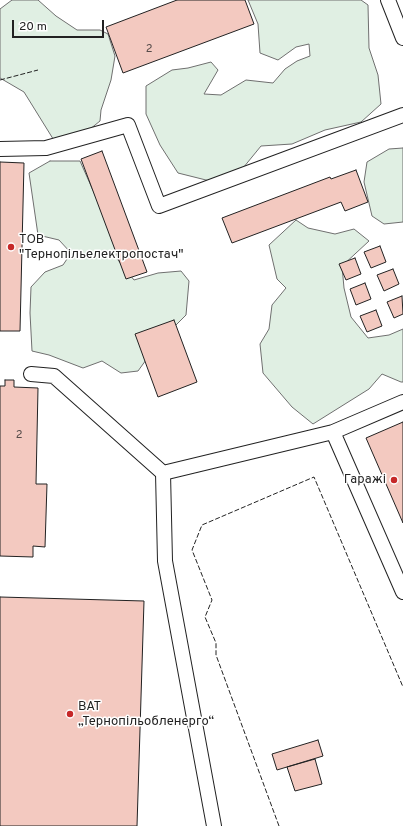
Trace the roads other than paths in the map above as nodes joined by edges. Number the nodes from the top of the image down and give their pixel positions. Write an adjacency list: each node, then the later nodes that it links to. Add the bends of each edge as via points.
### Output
1 (388, 0): 2 (lane)
2 (403, 38)
3 (403, 115): 4 (lane, via 159,206 128,125 46,148)
4 (0, 149)
5 (31, 374): 8 (lane, via 54,376)
6 (403, 402): 7 (lane)
7 (333, 432): 8 (lane); 9 (lane)
8 (163, 473): 10 (lane, via 165,561)
9 (403, 592)
10 (214, 826)

